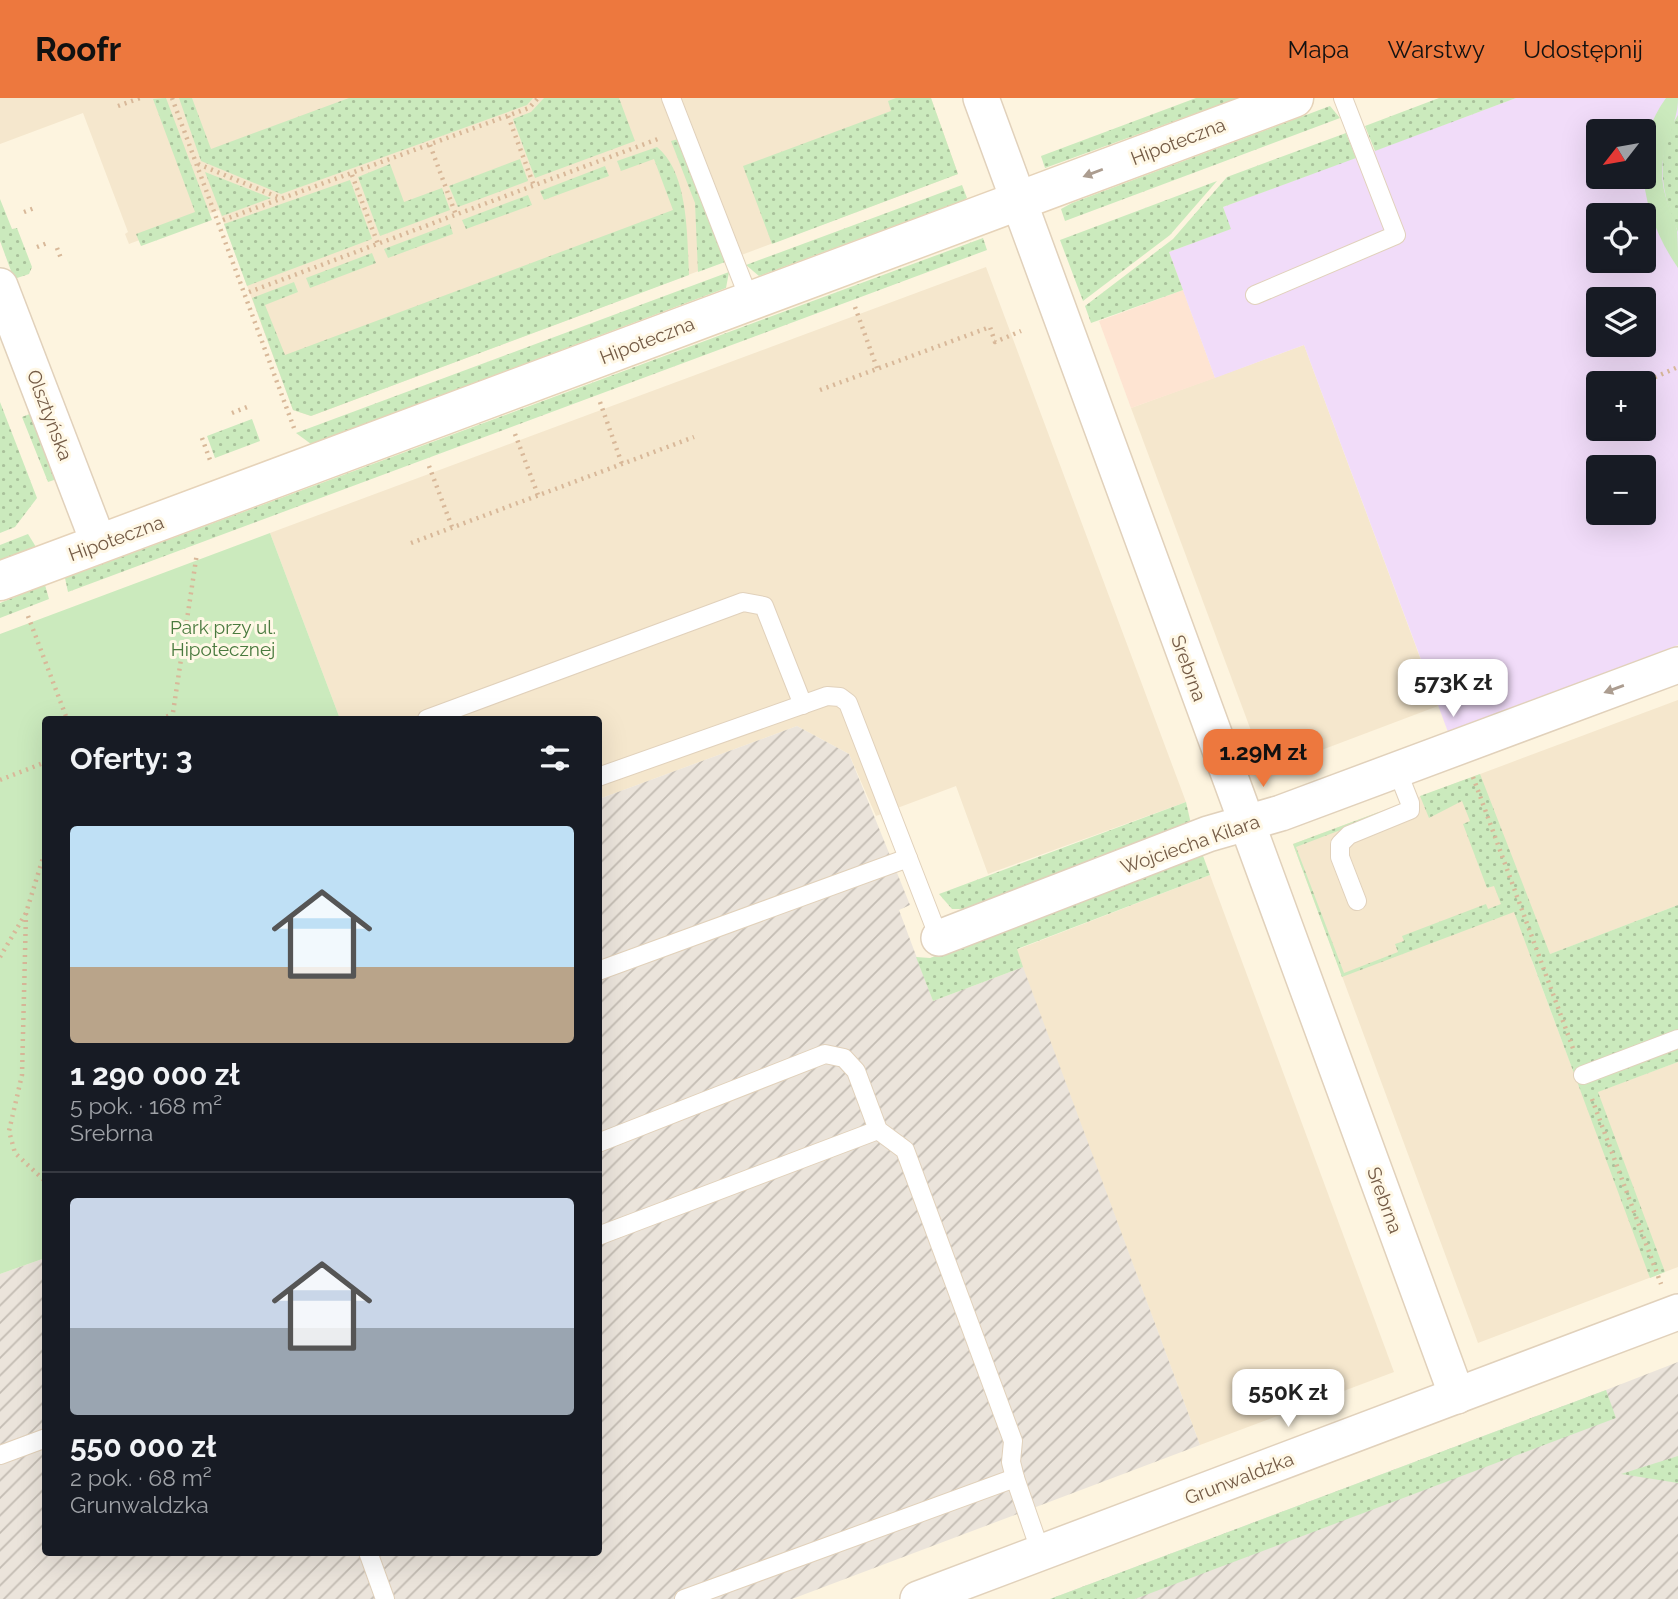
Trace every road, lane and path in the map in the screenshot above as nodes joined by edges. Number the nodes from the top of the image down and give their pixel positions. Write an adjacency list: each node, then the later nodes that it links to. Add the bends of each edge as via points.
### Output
1 (140, 98): 8 (path)
2 (172, 98): 12 (path)
3 (538, 98): 9 (path, via 529,108)
4 (671, 98): 29 (lane)
5 (981, 98): 16 (street, Srebrna)
6 (1294, 98): 16 (street, Hipoteczna, one-way to 16)
7 (1343, 98): 28 (lane, via 1396,234)
8 (118, 106)
9 (508, 116): 11 (path); 14 (path)
10 (665, 137): 14 (path)
11 (430, 145): 13 (path); 19 (path)
12 (197, 164): 15 (path); 39 (path)
13 (352, 174): 15 (path); 22 (path)
14 (534, 186): 19 (path)
15 (281, 198): 20 (path)
16 (1018, 201): 29 (street, Hipoteczna); 63 (street, Srebrna)
17 (37, 207): 18 (path)
18 (24, 212)
19 (456, 215): 22 (path)
20 (223, 220)
21 (50, 242): 23 (path)
22 (378, 244): 27 (path)
23 (37, 247)
24 (57, 248): 25 (path)
25 (62, 261)
26 (0, 286): 49 (street, Olsztyńska)
27 (249, 292)
28 (1255, 295)
29 (750, 301): 49 (street, Hipoteczna)
30 (856, 307): 33 (path)
31 (1021, 331): 33 (path, via 995,342 990,327)
32 (1678, 367): 34 (path)
33 (877, 368): 35 (path)
34 (1656, 377)
35 (820, 390)
36 (600, 402): 44 (path)
37 (247, 407): 38 (path)
38 (232, 413)
39 (294, 428)
40 (515, 434): 46 (path)
41 (694, 437): 44 (path)
42 (202, 438): 43 (path)
43 (210, 460)
44 (622, 464): 46 (path)
45 (429, 467): 47 (path)
46 (538, 495): 47 (path)
47 (452, 527): 48 (path)
48 (411, 543)
49 (99, 544): 51 (street, Hipoteczna)
50 (197, 552): 56 (path)
51 (0, 581)
52 (28, 616): 55 (path)
53 (1678, 665): 58 (street, Wojciecha Kilara, one-way to 58)
54 (803, 705): 57 (lane, via 764,606 743,602); 61 (lane); 64 (lane, via 827,696 848,703)
55 (66, 716)
56 (173, 716)
57 (436, 716)
58 (1461, 746): 60 (street, Wojciecha Kilara); 74 (path)
59 (42, 764): 62 (path)
60 (1397, 770): 63 (street, Wojciecha Kilara); 68 (lane, via 1410,810 1349,835 1340,844 1340,857)
61 (602, 776)
62 (0, 780)
63 (1246, 824): 70 (street, Wojciecha Kilara, via 1208,834); 80 (street, Srebrna)
64 (908, 858): 70 (lane); 72 (lane)
65 (42, 865): 67 (path)
66 (42, 880): 67 (path)
67 (38, 882): 69 (path)
68 (1357, 901)
69 (26, 913): 71 (path); 77 (path, via 22,1075 9,1131 15,1153)
70 (939, 938)
71 (0, 957)
72 (602, 970)
73 (1678, 1039): 74 (lane)
74 (1583, 1075): 79 (path)
75 (878, 1130): 76 (lane, via 856,1071 844,1058 825,1054); 78 (lane); 83 (lane, via 905,1150 1013,1441)
76 (602, 1141)
77 (42, 1178)
78 (602, 1234)
79 (1675, 1313): 80 (street, Grunwaldzka)
80 (1457, 1396): 84 (street, Grunwaldzka)
81 (42, 1439): 82 (lane)
82 (0, 1455)
83 (1015, 1478): 84 (lane); 87 (lane)
84 (1041, 1553): 88 (street, Grunwaldzka)
85 (369, 1556): 86 (lane)
86 (385, 1599)
87 (684, 1599)
88 (918, 1599)

